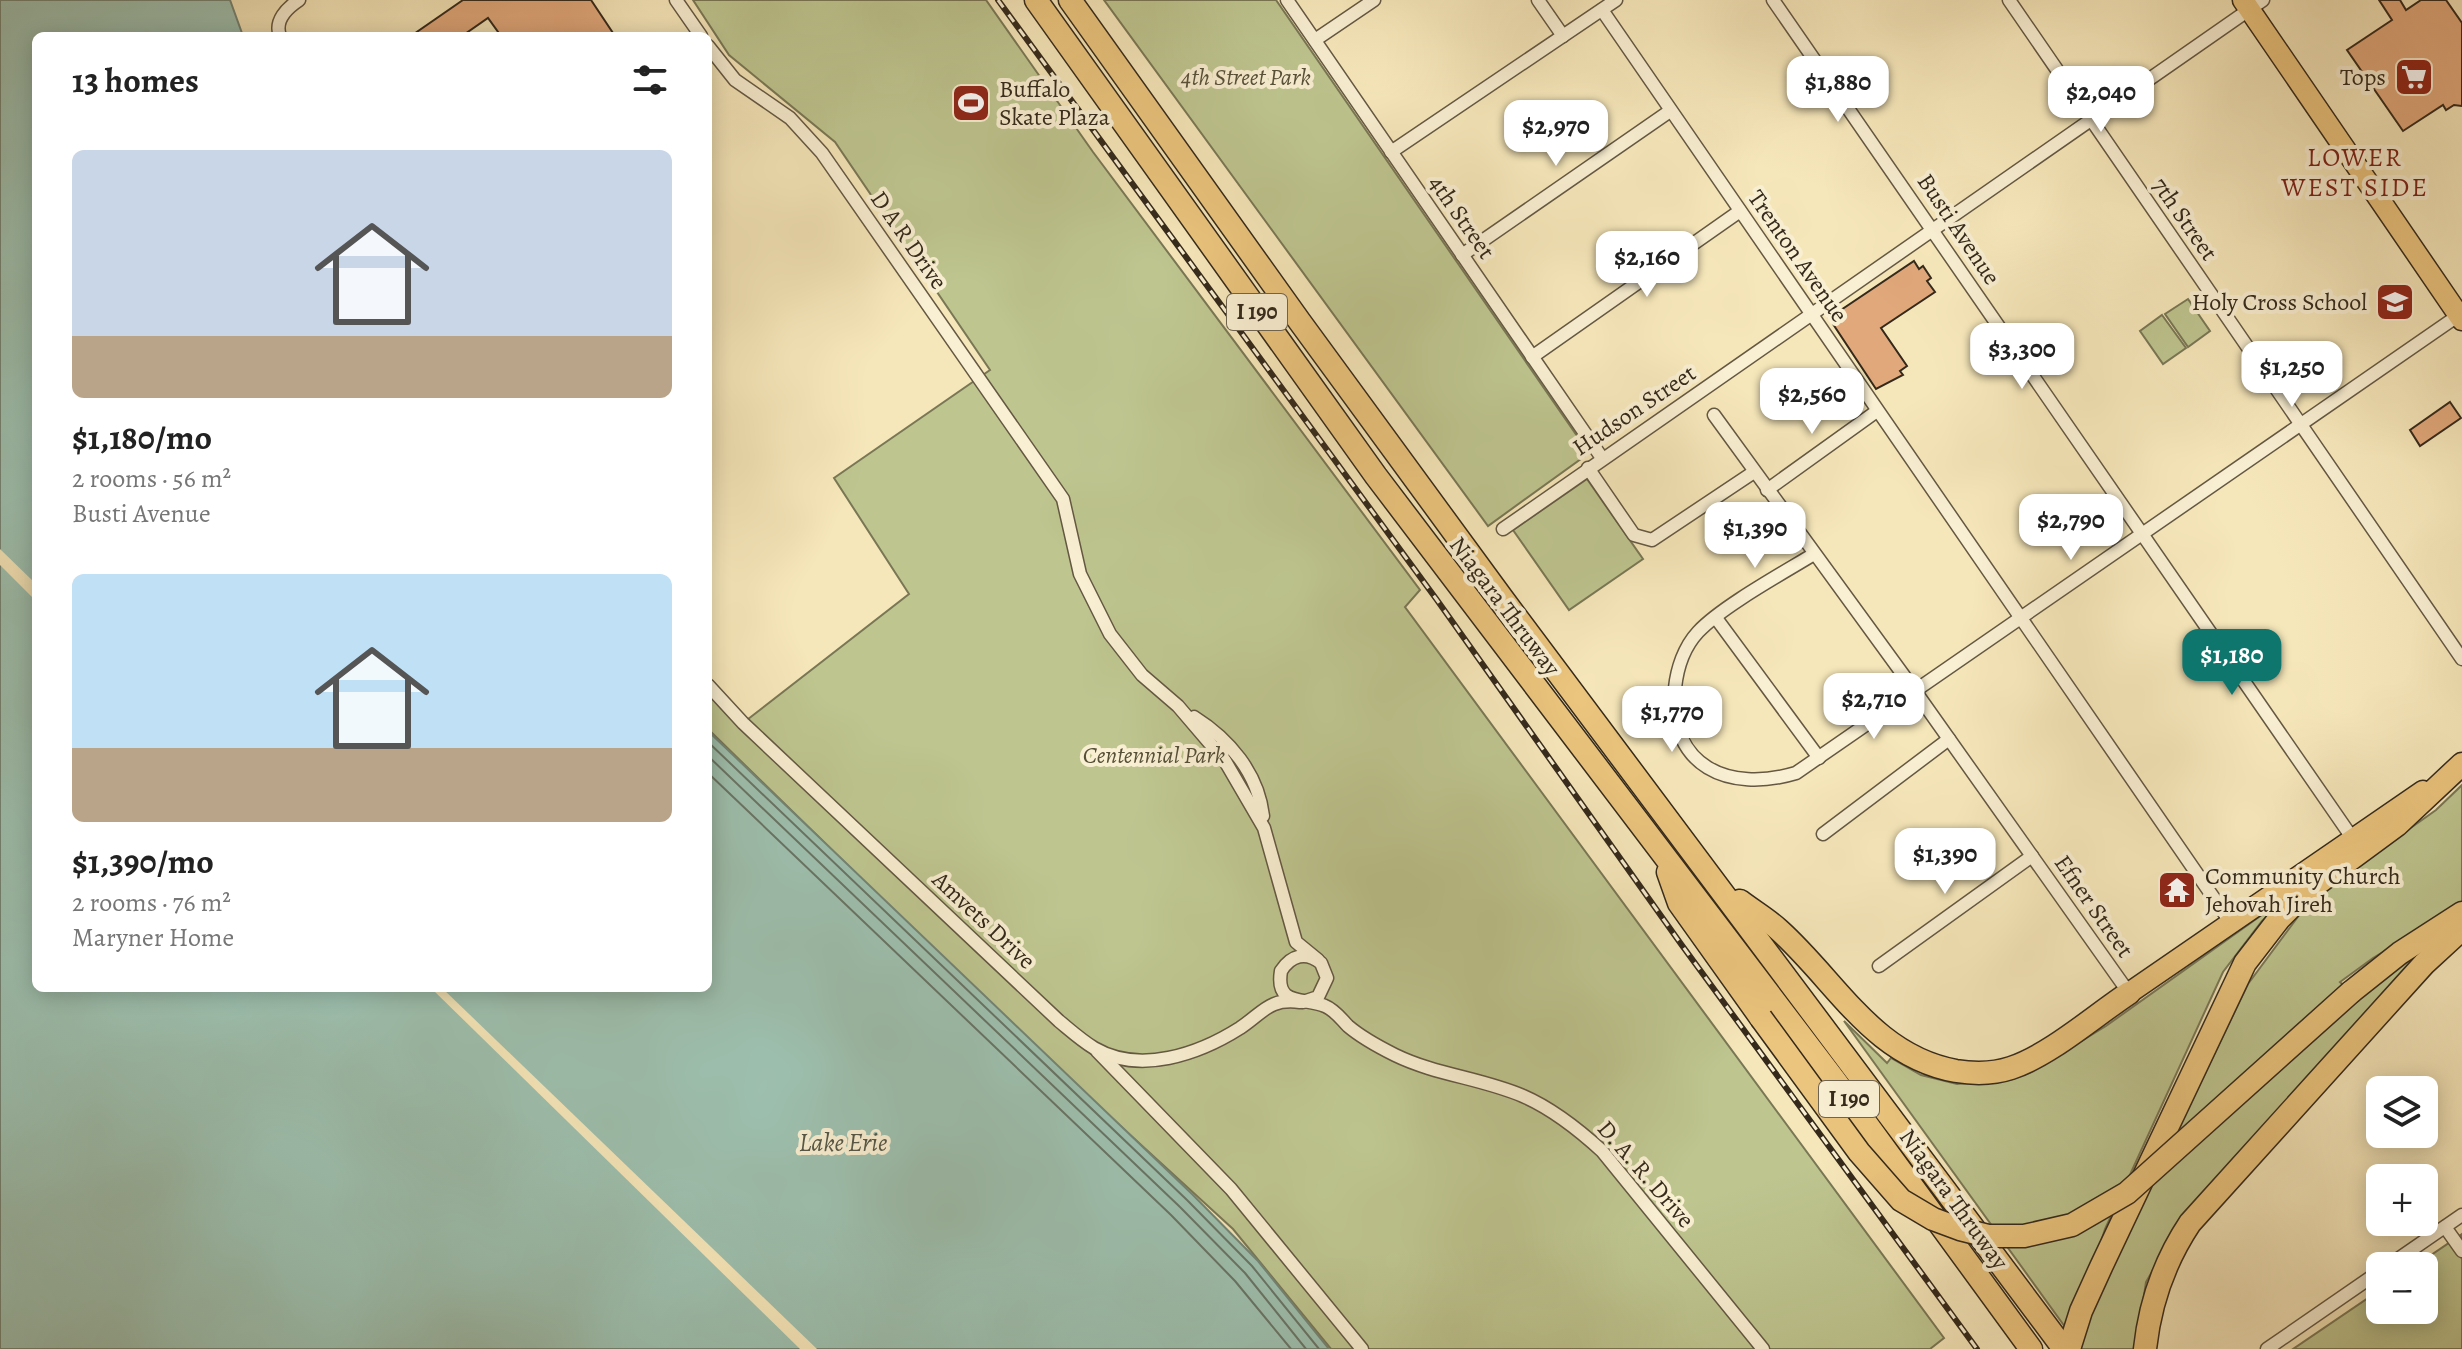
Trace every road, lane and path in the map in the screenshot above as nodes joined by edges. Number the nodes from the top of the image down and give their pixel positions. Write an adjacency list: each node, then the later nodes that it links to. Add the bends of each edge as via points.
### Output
1 (676, 0): 14 (street)
2 (1036, 0): 49 (highway, Niagara Thruway / I 190, via 1376,476)
3 (1070, 0): 51 (highway, Niagara Thruway / I 190, via 1318,348)
4 (1287, 0): 16 (street, 4th Street)
5 (1374, 0): 16 (street)
6 (1538, 0): 15 (street)
7 (1616, 0): 12 (street)
8 (1773, 0): 24 (street, Busti Avenue)
9 (2009, 0): 21 (street, 7th Street)
10 (296, 3): 13 (street, via 278,25)
11 (2252, 3): 21 (street, Hudson Street); 27 (main road)
12 (1602, 10): 15 (street); 20 (street, Trenton Avenue)
13 (279, 32)
14 (698, 32)
15 (1563, 36): 22 (street)
16 (1315, 40): 22 (street, 4th Street)
17 (712, 51): 18 (street, D A R Drive)
18 (719, 61): 19 (street); 55 (street, D A R Drive, via 735,80 807,134 1063,499 1080,574 1107,629 1142,675 1219,752 1264,828)
19 (712, 68)
20 (1670, 111): 23 (street, Trenton Avenue); 25 (street)
21 (2090, 120): 24 (street, Hudson Street); 31 (street, 7th Street)
22 (1391, 152): 25 (street, 4th Street)
23 (1740, 211): 26 (street, Trenton Avenue); 28 (street)
24 (1932, 228): 26 (street, Hudson Street); 37 (street, Busti Avenue)
25 (1462, 255): 28 (street, 4th Street)
26 (1812, 313): 29 (street, Trenton Avenue); 32 (street, Hudson Street)
27 (2461, 316): 31 (street)
28 (1532, 357): 32 (street, 4th Street)
29 (1877, 411): 35 (street); 40 (street, Trenton Avenue)
30 (1714, 415): 34 (street, Efner Street)
31 (2301, 425): 37 (street); 41 (street, 7th Street)
32 (1602, 458): 33 (street, Hudson Street)
33 (1588, 468): 34 (street, via 1634,535 1652,540); 36 (street, Hudson Street)
34 (1754, 472): 35 (street, Efner Street)
35 (1767, 490): 38 (street, Efner Street)
36 (1503, 529)
37 (2141, 535): 40 (street); 48 (street, Busti Avenue)
38 (1814, 554): 39 (street); 43 (street, Efner Street)
39 (1716, 618): 45 (street); 45 (street, via 1698,632 1679,667 1674,703 1684,740 1707,768 1739,780 1771,780)
40 (2021, 619): 43 (street); 53 (street, Trenton Avenue)
41 (2462, 659)
42 (712, 689): 64 (street, Amvets Drive, via 1059,1021)
43 (1915, 691): 44 (street, Efner Street); 45 (street)
44 (1949, 739): 47 (street); 50 (street, Efner Street)
45 (1816, 760)
46 (2462, 764): 48 (main road); 73 (highway, via 2397,825 2306,892 2262,939 2233,983)
47 (1823, 834)
48 (2353, 839): 53 (main road)
49 (1661, 853): 52 (highway, bridge, via 1679,903 1859,1152 1901,1200 1933,1219 1988,1236 2024,1236 2072,1225 2127,1193 2351,992); 72 (highway, Niagara Thruway / I 190)
50 (2032, 856): 57 (street); 60 (street, Efner Street)
51 (1721, 888): 60 (highway, via 1779,930 1879,1034 1910,1056 1946,1069 1980,1073 2013,1067); 73 (highway, Niagara Thruway / I 190)
52 (2462, 913)
53 (2231, 923): 60 (main road)
54 (2462, 929): 74 (highway, via 2424,964 2190,1223 2156,1290)
55 (1291, 931): 56 (street); 58 (street)
56 (1318, 960): 58 (street, via 1297,956); 59 (street)
57 (1879, 966)
58 (1281, 972): 61 (street, via 1283,991); 62 (street)
59 (1327, 978): 61 (street, via 1318,997); 63 (street)
60 (2129, 993)
61 (1302, 1002): 62 (street); 63 (street, D. A. R. Drive)
62 (1270, 1004): 64 (street, Amvets Drive, via 1203,1050 1177,1057 1126,1058)
63 (1334, 1012): 71 (street, D. A. R. Drive, via 1395,1055 1525,1097 1578,1128)
64 (1095, 1049): 70 (street, via 1231,1189)
65 (2462, 1215): 66 (street)
66 (2445, 1227): 67 (street); 68 (street)
67 (2462, 1251)
68 (2408, 1252)
69 (2366, 1281): 75 (street)
70 (1362, 1349)
71 (1763, 1349)
72 (2031, 1349)
73 (2067, 1349)
74 (2145, 1349)
75 (2267, 1349)

